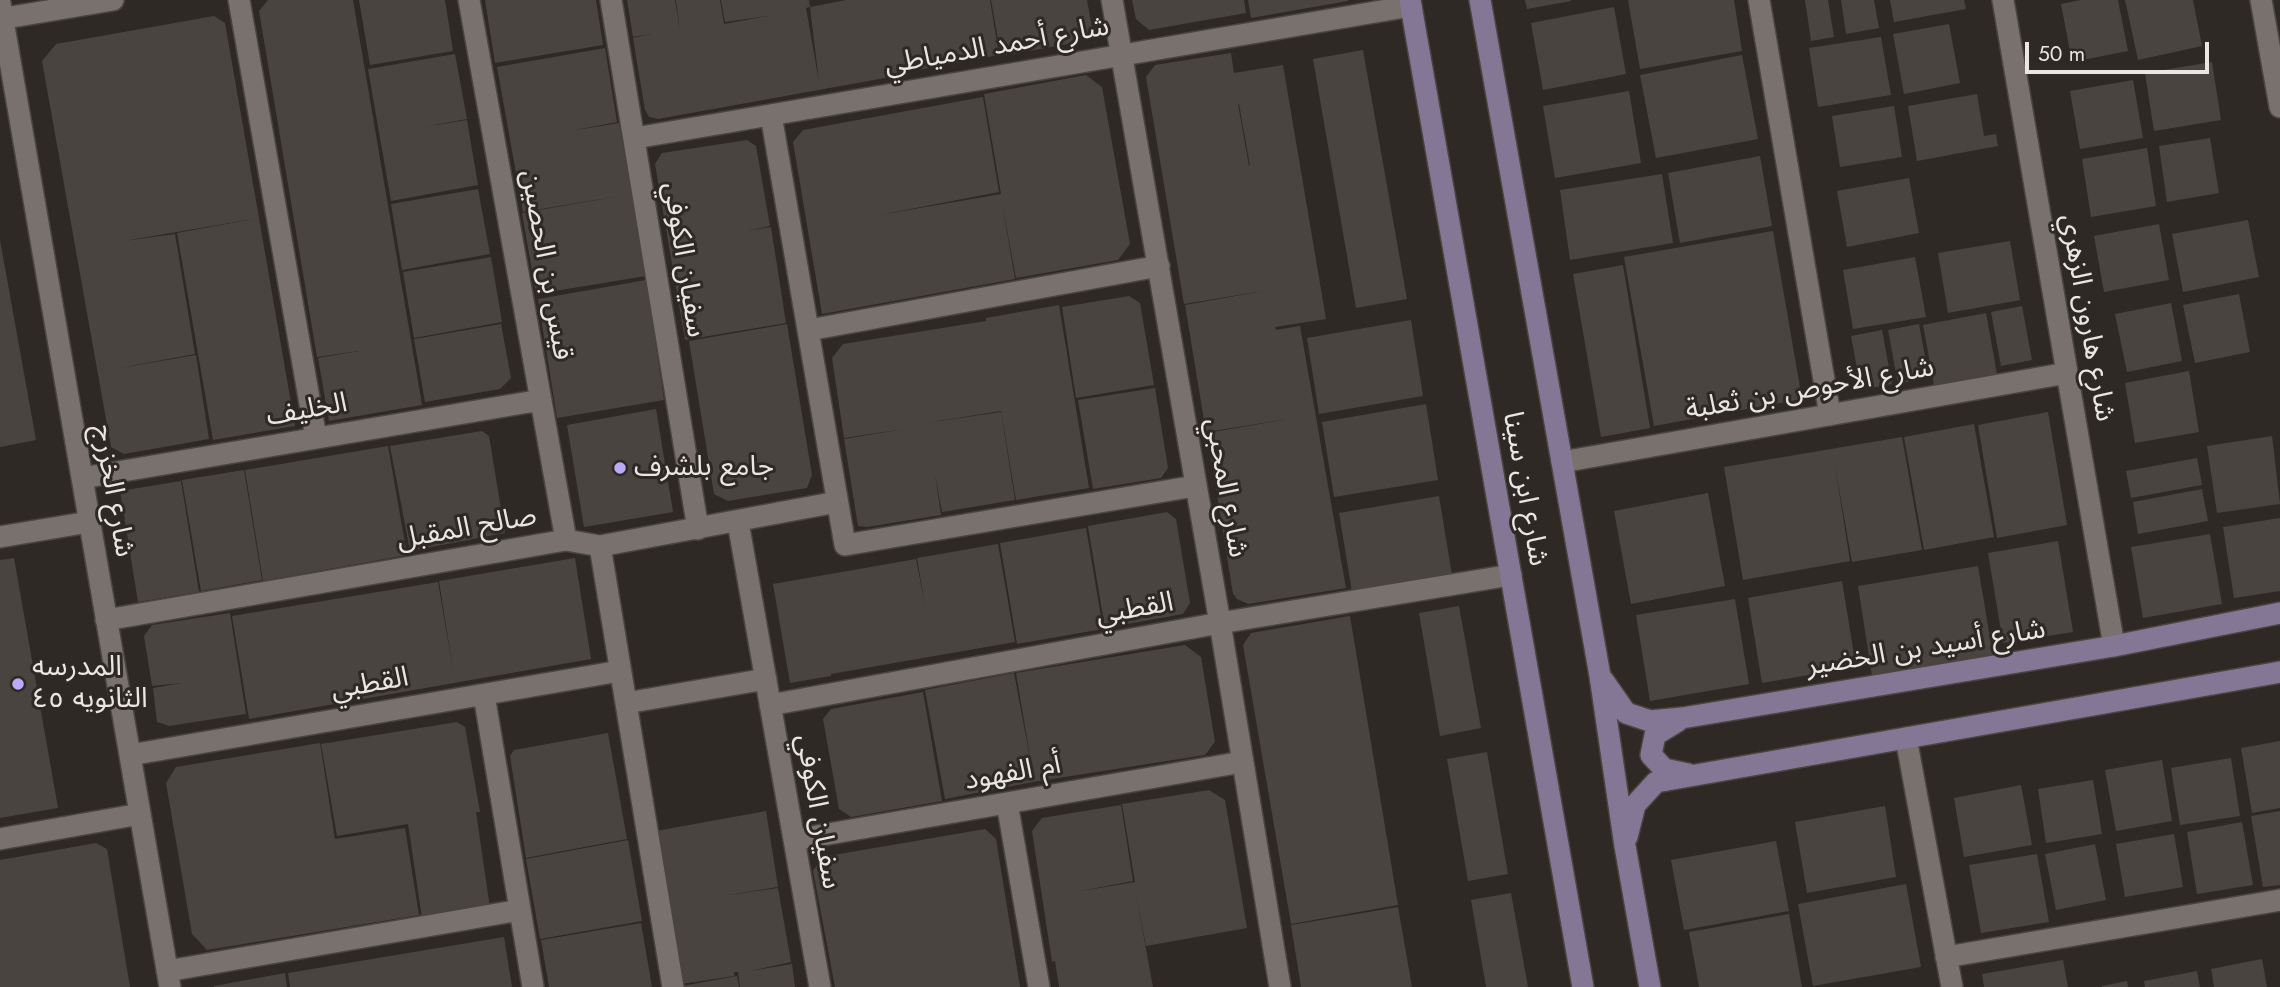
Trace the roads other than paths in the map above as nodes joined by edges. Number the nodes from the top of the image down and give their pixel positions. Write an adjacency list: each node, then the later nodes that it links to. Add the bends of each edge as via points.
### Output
1 (113, 0): 11 (street)
2 (239, 0): 21 (street)
3 (469, 0): 19 (street, قيس بن الحصين)
4 (611, 0): 15 (street, سفيان الكوفي)
5 (1112, 0): 12 (street, شارع المحبي)
6 (1480, 0): 22 (street, شارع ابن سينا)
7 (1759, 0): 20 (street)
8 (2003, 0): 18 (street, شارع هارون الزهري)
9 (2260, 0): 13 (street)
10 (1410, 3): 12 (street, شارع أحمد الدمياطي); 32 (street, شارع ابن سينا)
11 (1, 14): 23 (street, شارع الخزرج)
12 (1121, 53): 14 (street, شارع أحمد الدمياطي); 16 (street, شارع المحبي)
13 (2280, 107)
14 (771, 115): 15 (street, شارع أحمد الدمياطي); 17 (street)
15 (635, 138): 28 (street, سفيان الكوفي)
16 (1159, 266): 17 (street); 24 (street, شارع المحبي)
17 (808, 330): 25 (street)
18 (2067, 373): 20 (street, شارع الأحوص بن ثعلبة); 36 (street, شارع هارون الزهري)
19 (541, 400): 21 (street, الخليف); 30 (street, قيس بن الحصين)
20 (1830, 415): 22 (street, شارع الأحوص بن ثعلبة)
21 (316, 438): 23 (street, الخليف)
22 (1562, 462): 39 (street, شارع ابن سينا)
23 (82, 478): 26 (street, شارع الخزرج)
24 (1195, 486): 25 (street, via 845,545); 35 (street, شارع المحبي)
25 (838, 502): 27 (street, صالح المقبل)
26 (89, 522): 29 (street); 34 (street, شارع الخزرج)
27 (738, 522): 28 (street, صالح المقبل); 40 (street, سفيان الكوفي)
28 (698, 529): 31 (street, صالح المقبل)
29 (0, 537)
30 (566, 540): 31 (street, صالح المقبل); 34 (street, صالح المقبل)
31 (600, 546): 37 (street)
32 (1511, 575): 35 (street, القطبي); 63 (street, شارع ابن سينا)
33 (2280, 613): 36 (street, شارع أسيد بن الخضير)
34 (106, 620): 46 (street, شارع الخزرج)
35 (1220, 623): 43 (street, القطبي); 47 (street, شارع المحبي)
36 (2114, 646): 44 (street, شارع أسيد بن الخضير)
37 (620, 671): 41 (street, القطبي); 42 (street)
38 (2280, 672): 45 (street)
39 (1600, 676): 44 (street, شارع أسيد بن الخضير, via 1626,713 1650,720); 53 (street, شارع ابن سينا)
40 (766, 680): 42 (street); 43 (street, سفيان الكوفي)
41 (484, 695): 46 (street, القطبي); 55 (street)
42 (626, 703): 59 (street)
43 (770, 705): 52 (street, سفيان الكوفي)
44 (1682, 718): 48 (street, via 1655,735 1651,755 1664,769)
45 (1906, 738): 48 (street); 56 (street)
46 (130, 755): 50 (street, شارع الخزرج)
47 (1242, 761): 49 (street, أم الفهود); 62 (street, شارع المحبي)
48 (1691, 775): 53 (street, via 1656,782 1635,805)
49 (1007, 803): 52 (street, أم الفهود); 61 (street)
50 (140, 814): 51 (street); 57 (street, شارع الخزرج)
51 (0, 839)
52 (794, 840): 60 (street, سفيان الكوفي)
53 (1625, 846): 64 (street, شارع ابن سينا)
54 (2280, 900): 56 (street)
55 (520, 910): 57 (street); 58 (street)
56 (1946, 957): 65 (street)
57 (168, 979)
58 (533, 987)
59 (673, 987)
60 (820, 987)
61 (1039, 987)
62 (1280, 987)
63 (1583, 987)
64 (1650, 987)
65 (1952, 987)

